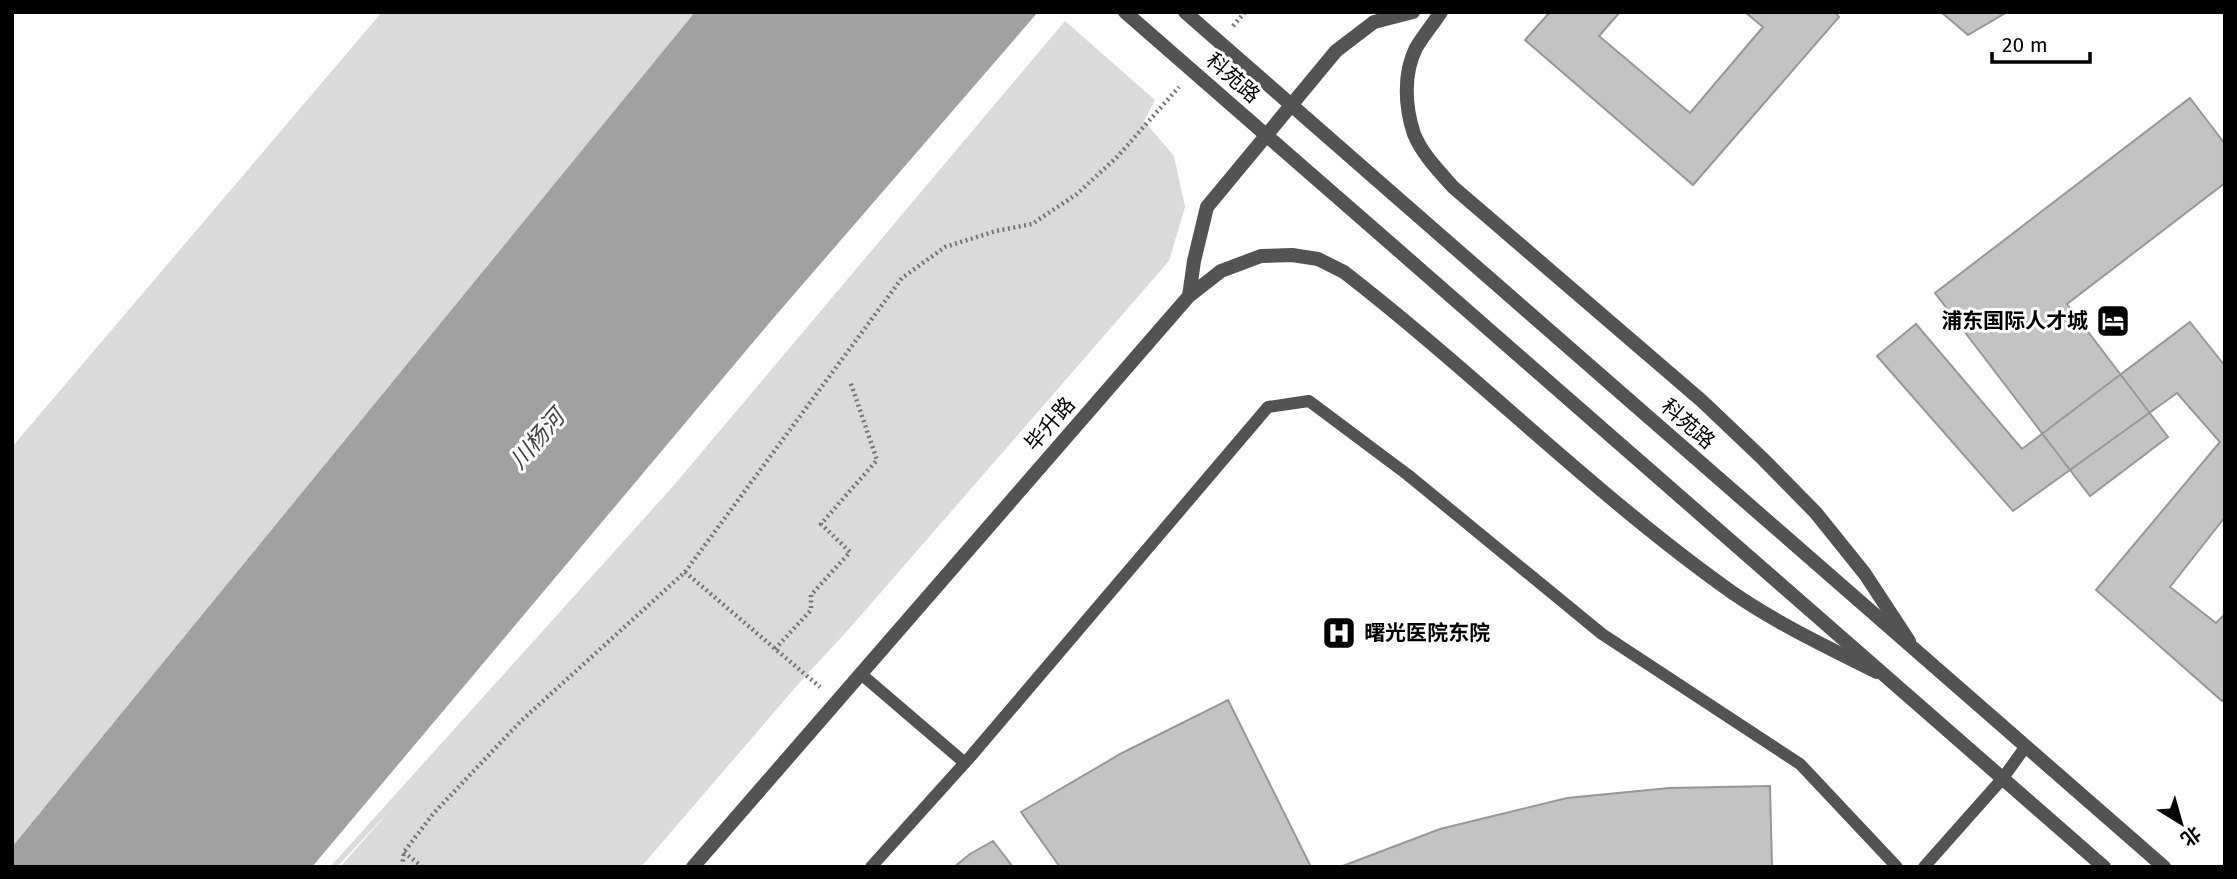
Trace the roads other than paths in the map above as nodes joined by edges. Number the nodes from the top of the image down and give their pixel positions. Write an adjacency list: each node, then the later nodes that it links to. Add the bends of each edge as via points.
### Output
1 (1125, 12): 8 (street, 科苑路, bridge)
2 (1185, 12): 6 (street, 科苑路, bridge)
3 (1413, 12): 5 (street, via 1374,22 1336,51 1207,206)
4 (1441, 12): 6 (street, via 1416,49 1407,79 1415,136 1430,161 1453,187 1702,401 1772,468 1865,574)
5 (1189, 296): 7 (street, 毕升路); 8 (street, 毕升路, via 1221,271 1261,256 1318,259 1344,272 1670,546 1736,594)
6 (1913, 648): 9 (street, 科苑路)
7 (861, 674): 10 (lane); 12 (street, 毕升路)
8 (1886, 677): 11 (street, 科苑路)
9 (2026, 746): 11 (lane); 17 (street, 科苑路)
10 (965, 763): 13 (lane); 14 (lane, via 1268,407 1309,401 1408,475 1602,634 1800,764)
11 (2003, 778): 15 (lane); 16 (street, 科苑路)
12 (693, 867)
13 (872, 867)
14 (1897, 867)
15 (1924, 867)
16 (2104, 867)
17 (2164, 867)

